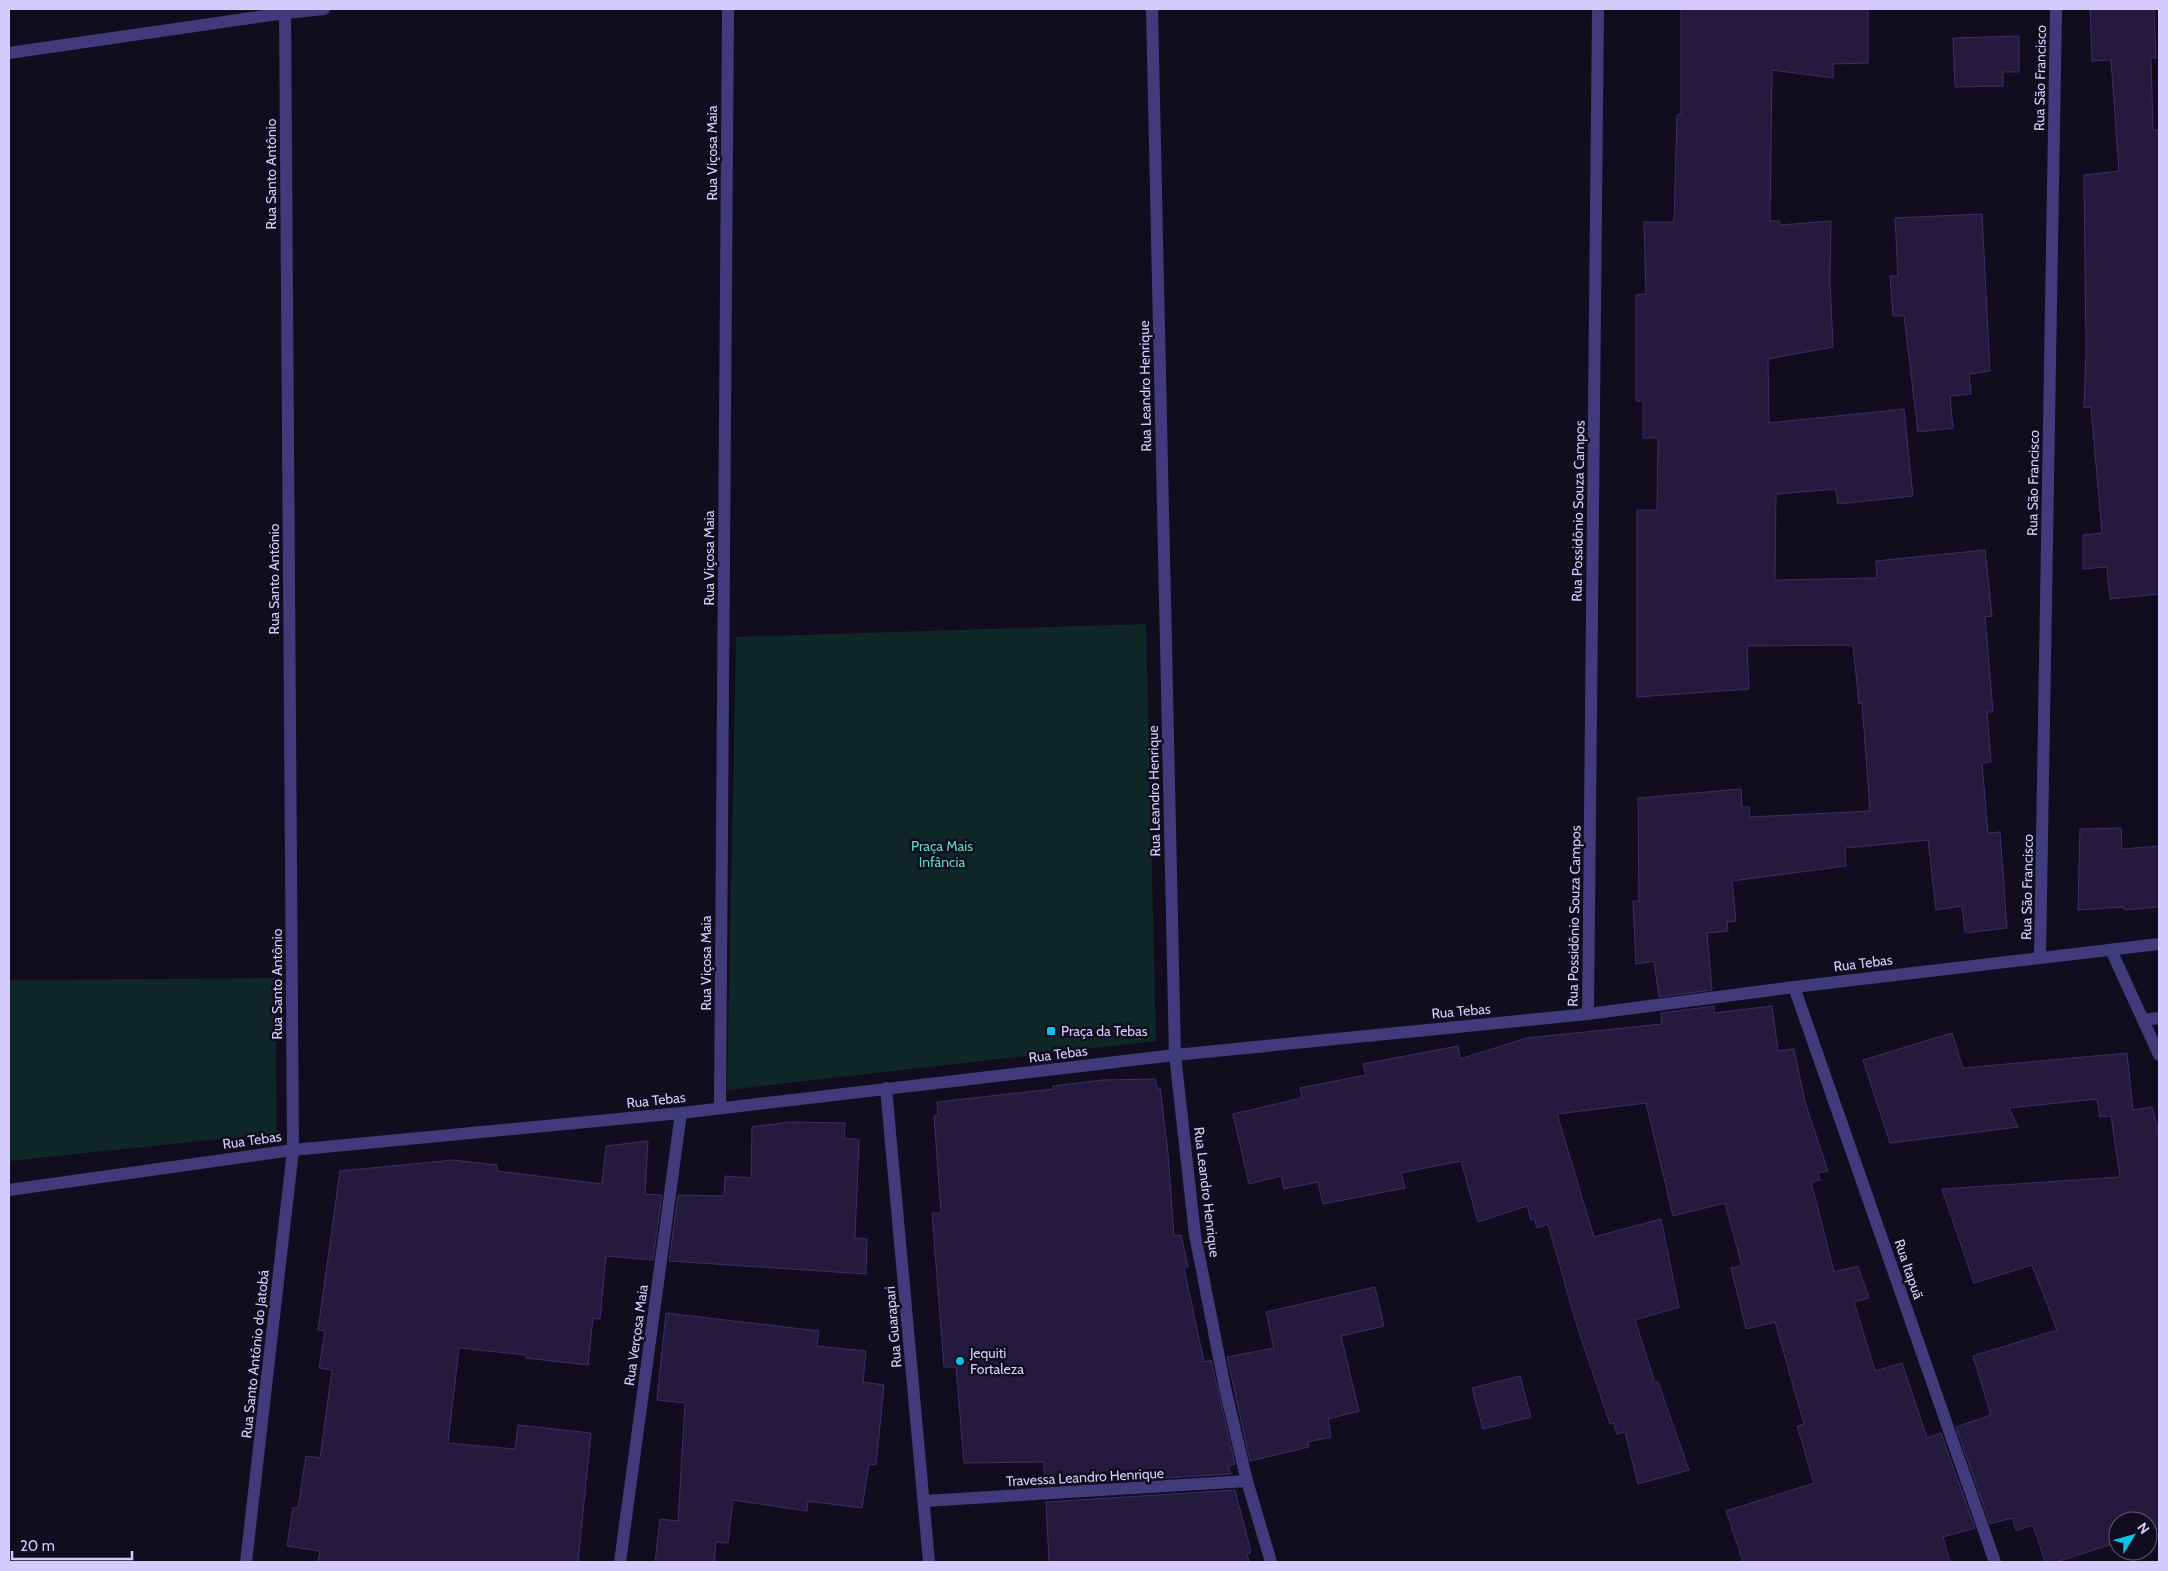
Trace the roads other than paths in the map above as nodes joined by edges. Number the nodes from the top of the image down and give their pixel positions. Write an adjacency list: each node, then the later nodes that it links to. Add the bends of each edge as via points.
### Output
1 (324, 9): 6 (street)
2 (728, 9): 18 (street, Rua Viçosa Maia)
3 (1152, 9): 15 (street, Rua Leandro Henrique)
4 (1598, 9): 12 (street, Rua Possidônio Souza Campos)
5 (2056, 9): 10 (street, Rua São Francisco)
6 (285, 11): 7 (street); 20 (street, Rua Santo Antônio)
7 (9, 53)
8 (2159, 944): 9 (street, Rua Tebas)
9 (2111, 950): 10 (street, Rua Tebas); 14 (street)
10 (2040, 957): 11 (street, Rua Tebas)
11 (1794, 986): 12 (street, Rua Tebas); 28 (street, Rua Itapuã)
12 (1588, 1014): 15 (street, Rua Tebas)
13 (2159, 1018): 14 (street)
14 (2143, 1020): 16 (street)
15 (1175, 1055): 17 (street, Rua Tebas); 22 (street, Rua Leandro Henrique, via 1195,1235)
16 (2159, 1055)
17 (886, 1088): 18 (street, Rua Tebas); 23 (street, Rua Guarapari)
18 (720, 1107): 19 (street, Rua Tebas)
19 (681, 1113): 20 (street, Rua Tebas); 25 (street, Rua Verçosa Maia)
20 (293, 1150): 21 (street, Rua Tebas); 24 (street, Rua Santo Antônio do Jatobá)
21 (9, 1190)
22 (1247, 1481): 23 (street, Travessa Leandro Henrique); 27 (street, Rua Leandro Henrique)
23 (925, 1501): 26 (street, Rua Guarapari)
24 (246, 1562)
25 (620, 1562)
26 (929, 1562)
27 (1272, 1562)
28 (1995, 1562)

